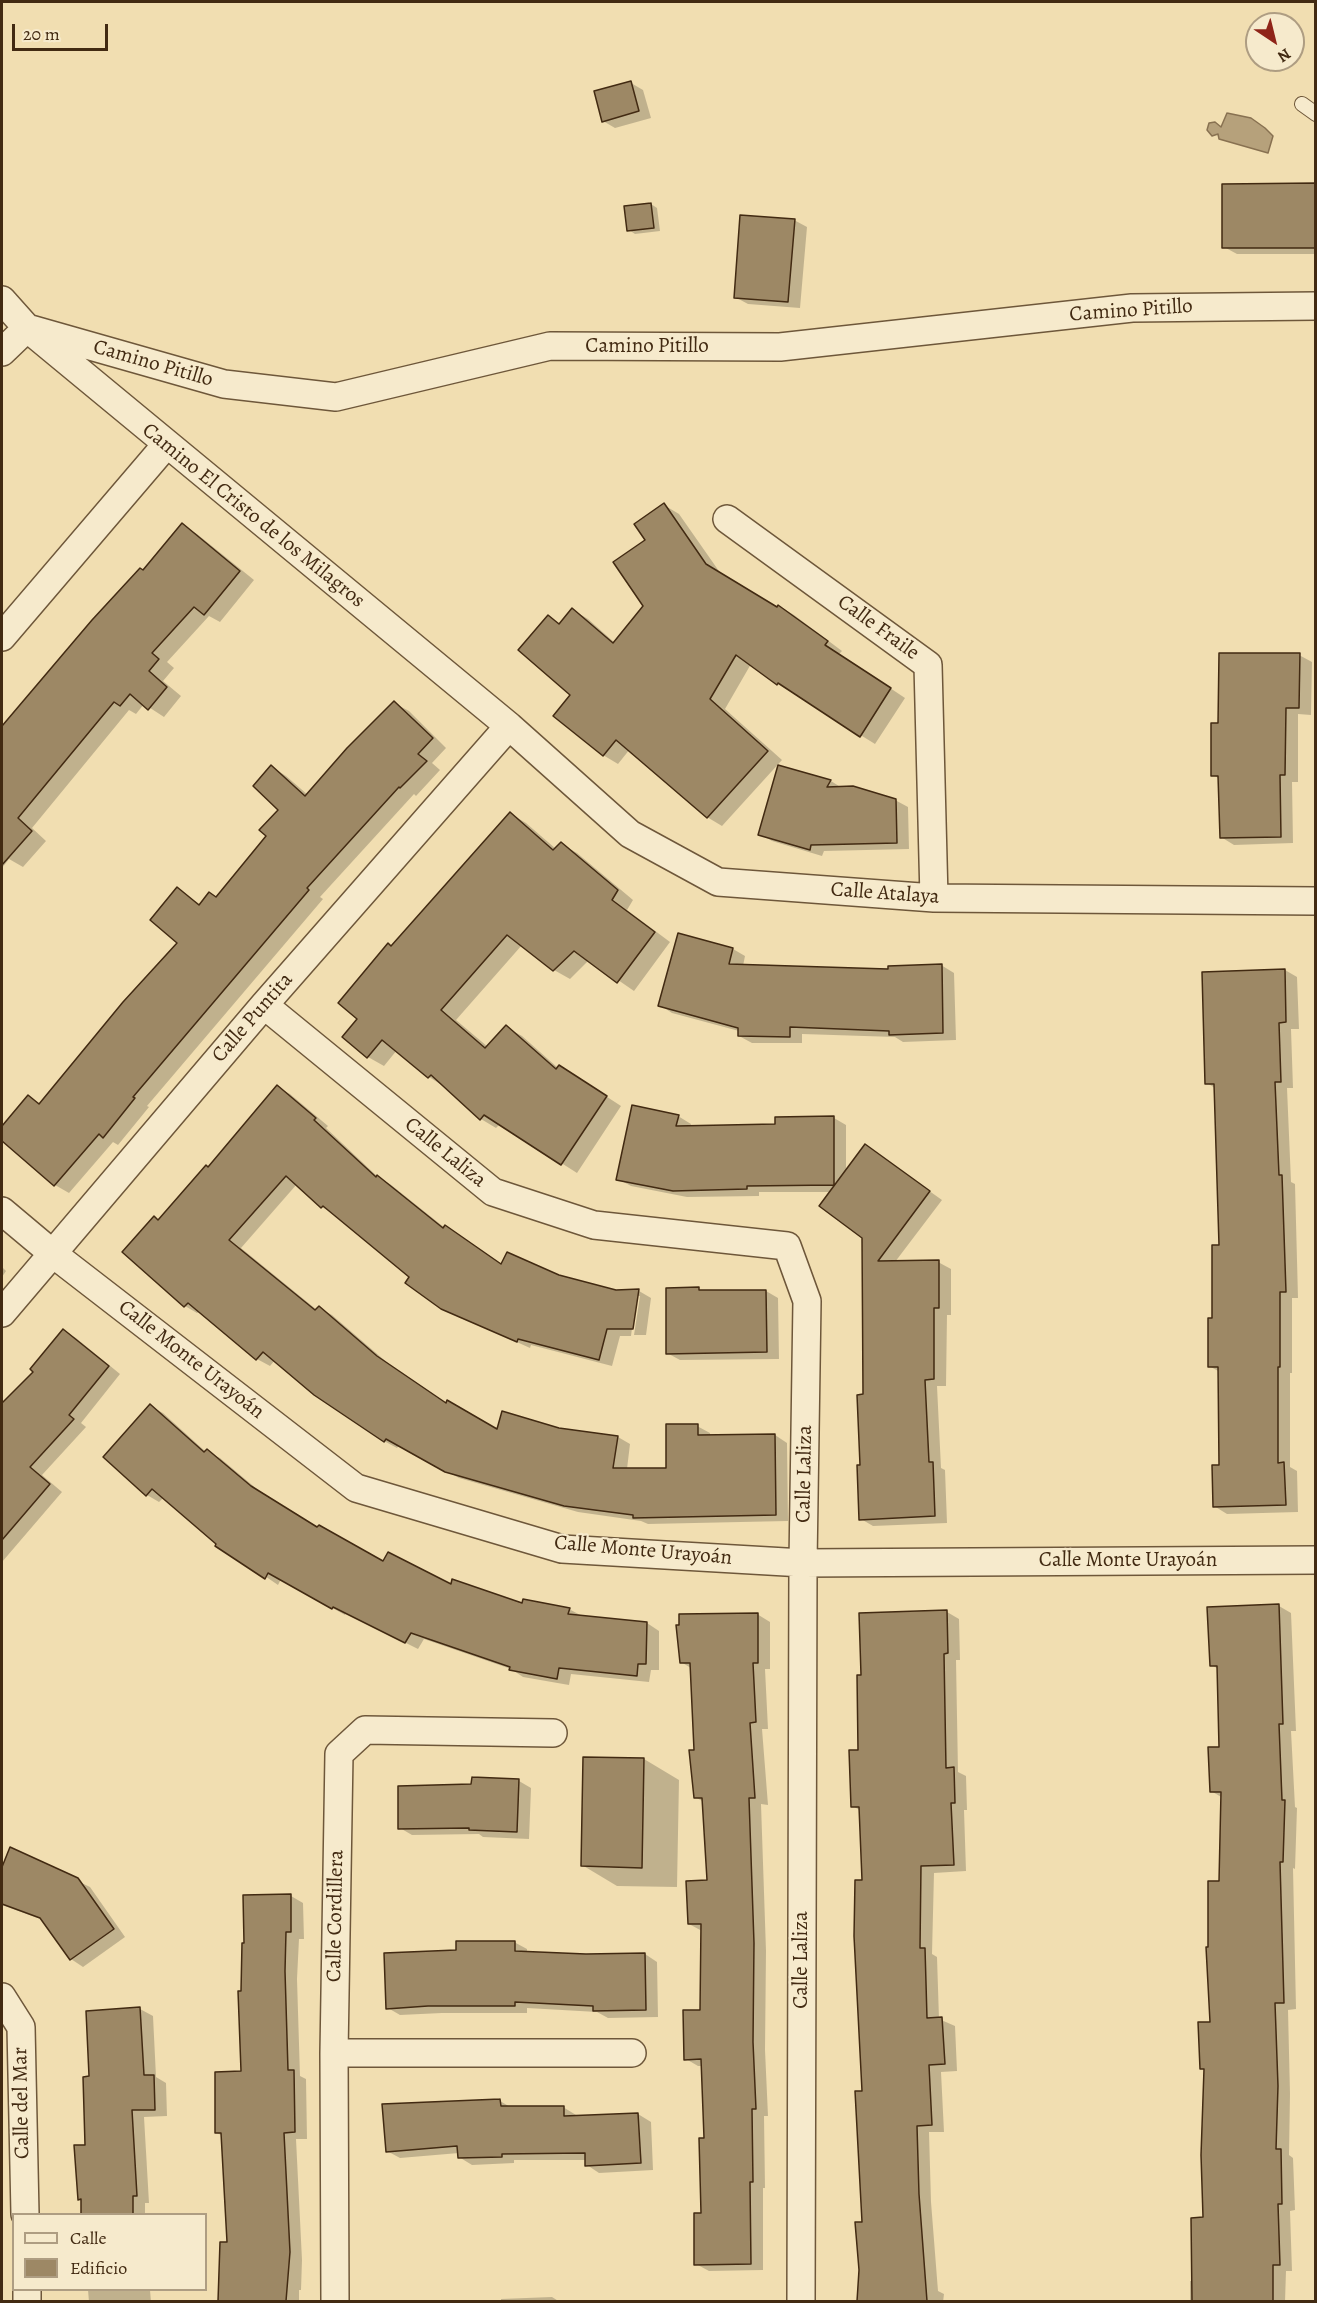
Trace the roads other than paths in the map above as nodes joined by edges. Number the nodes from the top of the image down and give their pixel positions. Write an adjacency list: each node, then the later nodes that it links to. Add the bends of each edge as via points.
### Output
1 (1302, 104): 2 (lane)
2 (1316, 114)
3 (2, 300): 5 (street, Camino El Cristo de los Milagros)
4 (1316, 306): 5 (street, Camino Pitillo, via 1132,308 780,347 550,346 336,397 225,384)
5 (27, 328): 6 (street); 7 (street, Camino El Cristo de los Milagros)
6 (2, 352)
7 (166, 445): 9 (street); 10 (street, Camino El Cristo de los Milagros)
8 (727, 519): 11 (street, Calle Fraile, via 928,665)
9 (2, 637)
10 (509, 726): 11 (street, Calle Atalaya, via 630,834 718,882); 13 (street, Calle Puntita)
11 (934, 898): 12 (street, Calle Atalaya)
12 (1316, 901)
13 (264, 1005): 15 (street, Calle Puntita); 18 (street, Calle Laliza, via 494,1192 594,1225 787,1246 807,1301)
14 (2, 1211): 15 (street, Calle Monte Urayoán)
15 (52, 1253): 16 (street, Calle Puntita); 18 (street, Calle Monte Urayoán, via 356,1488 562,1549)
16 (2, 1313)
17 (1316, 1560): 18 (street, Calle Monte Urayoán)
18 (803, 1563): 25 (street, Calle Laliza)
19 (553, 1733): 22 (street, Calle Cordillera, via 365,1730 339,1754)
20 (2, 1997): 23 (street, Calle del Mar, via 21,2027)
21 (632, 2053): 22 (street)
22 (334, 2054): 24 (street, Calle Cordillera)
23 (25, 2213)
24 (335, 2301)
25 (801, 2301)

